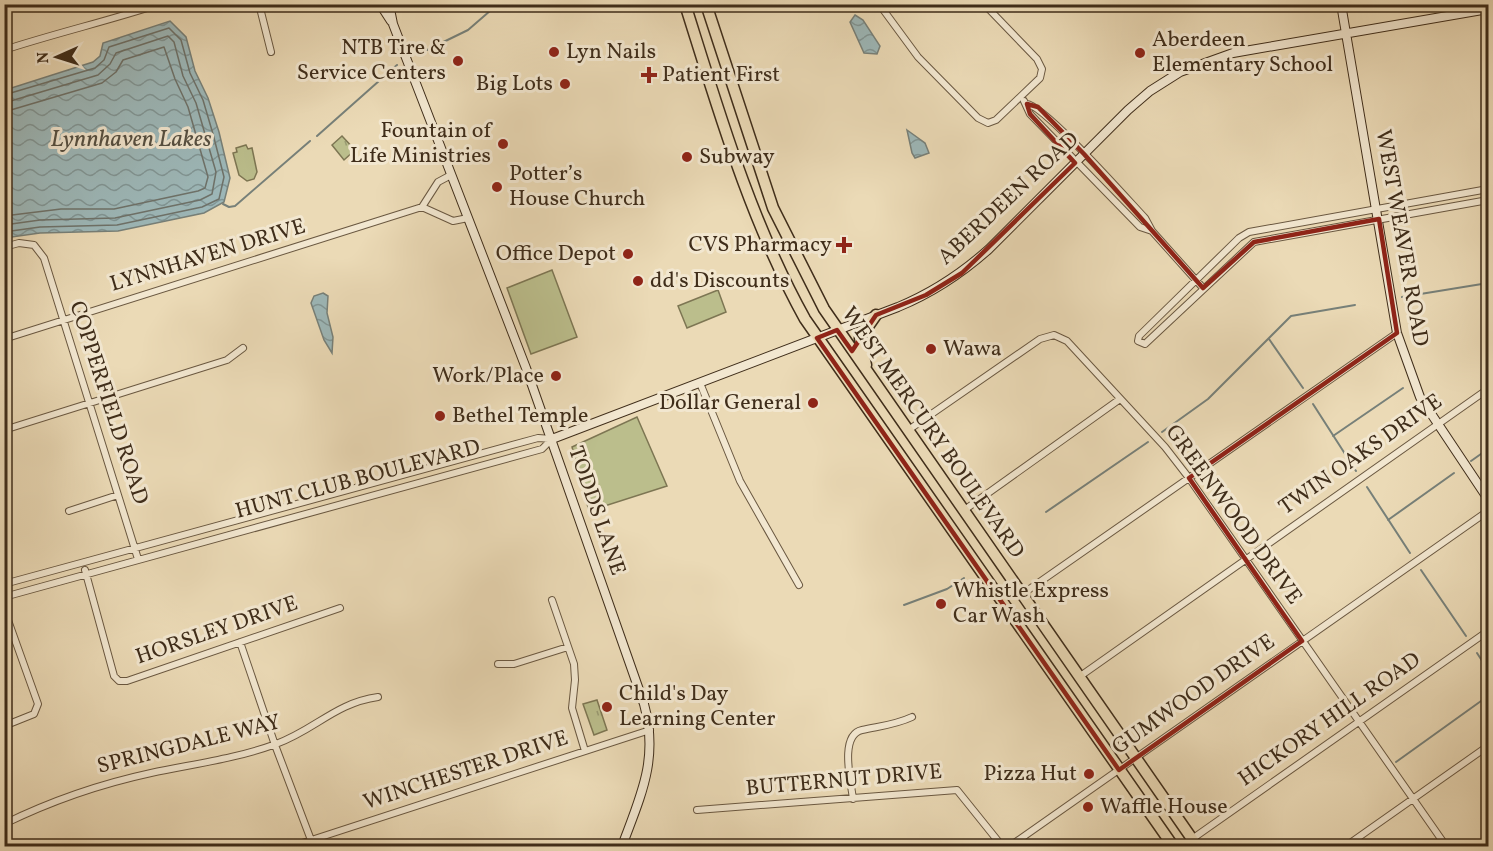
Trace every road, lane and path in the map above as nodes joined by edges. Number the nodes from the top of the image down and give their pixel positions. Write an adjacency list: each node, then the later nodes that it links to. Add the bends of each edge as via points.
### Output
1 (160, 4): 13 (street)
2 (259, 4): 14 (street)
3 (380, 4): 11 (main road, TODDS LANE)
4 (389, 4): 11 (main road, TODDS LANE)
5 (685, 4): 34 (highway, WEST MERCURY BOULEVARD, via 755,218 779,272)
6 (706, 4): 32 (highway, WEST MERCURY BOULEVARD, via 774,207)
7 (879, 4): 15 (street, via 918,57 980,120 994,121)
8 (984, 4): 15 (street, via 1041,66 1041,76)
9 (1341, 4): 12 (main road, WEST WEAVER ROAD)
10 (1488, 9): 12 (main road, ABERDEEN ROAD)
11 (393, 24): 19 (main road, TODDS LANE)
12 (1346, 33): 17 (main road, ABERDEEN ROAD, via 1233,53 1191,66 1143,97); 23 (main road, WEST WEAVER ROAD)
13 (4, 50)
14 (271, 52)
15 (1020, 97): 16 (street)
16 (1027, 104): 17 (street, via 1038,107); 18 (street, via 1030,114)
17 (1084, 154): 18 (main road, ABERDEEN ROAD); 26 (street, via 1145,218)
18 (1075, 163): 26 (street, via 1140,227); 30 (main road, ABERDEEN ROAD, via 962,273 926,295)
19 (451, 175): 22 (street, via 438,182); 24 (main road, TODDS LANE)
20 (1488, 189): 23 (street)
21 (1488, 200): 25 (street)
22 (422, 207): 24 (street, via 453,221); 31 (street, LYNNHAVEN DRIVE)
23 (1377, 209): 25 (main road, WEST WEAVER ROAD); 28 (street, via 1249,232)
24 (468, 218): 45 (main road, TODDS LANE)
25 (1378, 219): 29 (street, via 1254,242); 33 (main road, WEST WEAVER ROAD)
26 (1152, 231): 28 (street)
27 (4, 247): 31 (street, COPPERFIELD ROAD, via 34,245 44,258)
28 (1196, 279): 29 (street); 29 (street, via 1139,336 1139,343 1145,344)
29 (1203, 288)
30 (876, 315): 32 (main road, ABERDEEN ROAD); 37 (highway, via 860,338)
31 (62, 320): 35 (street, LYNNHAVEN DRIVE); 41 (street, COPPERFIELD ROAD)
32 (837, 330): 34 (main road, ABERDEEN ROAD); 37 (highway, WEST MERCURY BOULEVARD)
33 (1397, 333): 42 (main road, WEST WEAVER ROAD, via 1406,365); 46 (street)
34 (817, 338): 38 (main road, ABERDEEN ROAD); 79 (highway, WEST MERCURY BOULEVARD)
35 (4, 339)
36 (243, 348): 41 (street, via 227,360)
37 (868, 374): 44 (highway, WEST MERCURY BOULEVARD)
38 (700, 383): 45 (main road, ABERDEEN ROAD); 58 (street, via 740,481)
39 (1488, 389): 42 (street, TWIN OAKS DRIVE)
40 (1120, 399): 44 (street, GREENWOOD DRIVE, via 1067,341 1049,336 1035,341); 46 (street, GREENWOOD DRIVE); 50 (street)
41 (89, 403): 43 (street); 47 (street, COPPERFIELD ROAD)
42 (1437, 425): 48 (main road, WEST WEAVER ROAD); 53 (street, TWIN OAKS DRIVE)
43 (4, 430)
44 (907, 431): 50 (highway, WEST MERCURY BOULEVARD)
45 (552, 439): 52 (street, HUNT CLUB BOULEVARD, via 538,438); 54 (street, HUNT CLUB BOULEVARD, via 542,449); 74 (main road, TODDS LANE)
46 (1189, 478): 53 (street, GREENWOOD DRIVE); 59 (street)
47 (118, 495): 49 (street); 52 (street, COPPERFIELD ROAD)
48 (1488, 499)
49 (69, 511)
50 (962, 511): 59 (highway, WEST MERCURY BOULEVARD)
51 (1488, 511): 65 (street, GUMWOOD DRIVE)
52 (135, 549): 54 (street, COPPERFIELD ROAD); 55 (street, HUNT CLUB BOULEVARD)
53 (1244, 558): 65 (street, GREENWOOD DRIVE); 69 (street, TWIN OAKS DRIVE)
54 (138, 559): 56 (street, HUNT CLUB BOULEVARD)
55 (83, 564): 56 (street, HORSLEY DRIVE); 57 (street, HUNT CLUB BOULEVARD)
56 (86, 573): 60 (street, HUNT CLUB BOULEVARD); 66 (street, HORSLEY DRIVE, via 114,676 119,681)
57 (4, 584)
58 (800, 585)
59 (1020, 595): 69 (highway, WEST MERCURY BOULEVARD)
60 (4, 597)
61 (552, 600): 67 (street)
62 (340, 608): 66 (street, HORSLEY DRIVE)
63 (4, 609): 73 (street, via 38,704 34,714)
64 (1488, 631): 72 (street, HICKORY HILL ROAD)
65 (1302, 641): 72 (street, GREENWOOD DRIVE); 78 (street, GUMWOOD DRIVE)
66 (240, 642): 75 (street)
67 (568, 647): 68 (street, via 514,664); 77 (street, via 575,672 572,708)
68 (498, 664)
69 (1078, 677): 78 (highway, WEST MERCURY BOULEVARD)
70 (378, 697): 75 (street, SPRINGDALE WAY, via 356,700 302,734)
71 (912, 717): 81 (street, via 895,726 859,730 851,736 848,747)
72 (1358, 722): 80 (street, GREENWOOD DRIVE); 85 (street, HICKORY HILL ROAD)
73 (4, 726)
74 (650, 730): 77 (street, WINCHESTER DRIVE); 87 (main road, TODDS LANE, via 647,778)
75 (275, 745): 83 (street, SPRINGDALE WAY, via 112,782); 84 (street)
76 (1488, 746): 80 (street)
77 (585, 751): 84 (street, WINCHESTER DRIVE)
78 (1136, 759): 79 (street, GUMWOOD DRIVE); 85 (highway, WEST MERCURY BOULEVARD)
79 (1119, 770): 89 (street, GUMWOOD DRIVE); 90 (highway, WEST MERCURY BOULEVARD)
80 (1412, 798): 91 (street); 92 (street, GREENWOOD DRIVE)
81 (853, 799): 82 (street, BUTTERNUT DRIVE); 88 (street, BUTTERNUT DRIVE, via 957,790)
82 (697, 810)
83 (4, 824)
84 (311, 840): 86 (street, WINCHESTER DRIVE)
85 (1195, 843)
86 (293, 846)
87 (622, 846)
88 (1002, 846)
89 (1010, 846)
90 (1173, 846)
91 (1346, 846)
92 (1446, 846)

